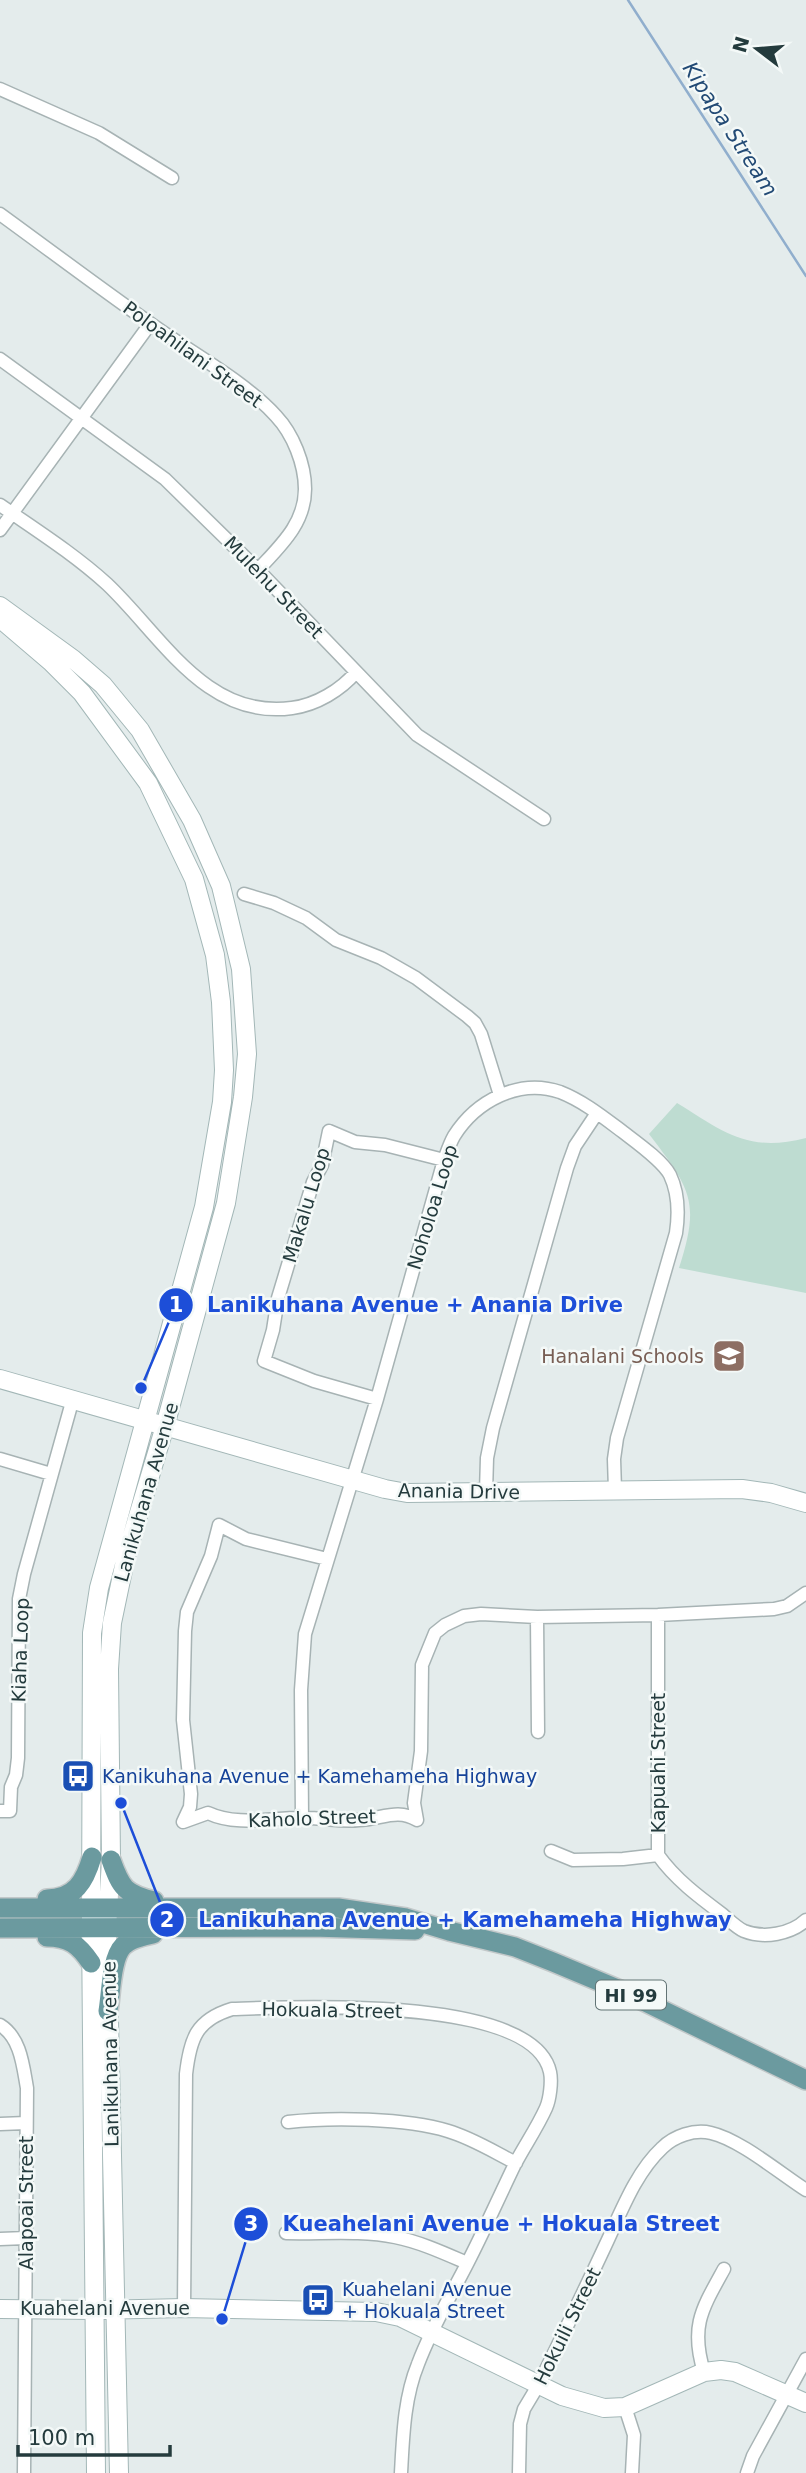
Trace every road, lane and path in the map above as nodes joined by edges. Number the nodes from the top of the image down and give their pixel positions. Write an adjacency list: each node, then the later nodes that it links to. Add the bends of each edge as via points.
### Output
1 (0, 89): 2 (street, via 99,133)
2 (172, 177)
3 (0, 214): 4 (street, Poloahilani Street)
4 (150, 324): 6 (street); 10 (street, Poloahilani Street, via 257,397 294,441 305,490 301,515 286,540)
5 (0, 359): 6 (street, Mulehu Street)
6 (83, 419): 8 (street); 10 (street, Mulehu Street, via 165,479)
7 (0, 505): 8 (street)
8 (12, 513): 9 (street); 13 (street, via 107,584 187,670 224,697 264,709 300,707 348,682)
9 (0, 530)
10 (258, 570): 13 (street, Mulehu Street)
11 (0, 606): 23 (street, Lanikuhana Avenue, via 103,685 140,730 192,820 221,886 241,969 247,1054 226,1203)
12 (0, 619): 22 (street, Lanikuhana Avenue, via 82,693 148,783 194,879 215,955 221,1002 222,1102 204,1207)
13 (356, 672): 14 (street, Mulehu Street, via 417,735)
14 (544, 819)
15 (244, 894): 16 (street, via 284,908 336,940 381,958 467,1016 481,1034)
16 (500, 1095): 17 (street, Noholoa Loop, via 539,1087); 18 (street, Noholoa Loop, via 481,1107 454,1136)
17 (597, 1112): 27 (street, Noholoa Loop, via 668,1172 678,1215 667,1269 617,1438); 28 (street, via 566,1168 493,1428)
18 (444, 1160): 20 (street, Noholoa Loop); 20 (street, Makalu Loop, via 355,1142 329,1130 278,1298 264,1361)
19 (0, 1379): 21 (street, Anania Drive)
20 (377, 1399): 26 (street, Noholoa Loop)
21 (72, 1402): 22 (street, Anania Drive); 25 (street, Kiaha Loop)
22 (143, 1420): 23 (street, Anania Drive); 39 (street, Lanikuhana Avenue, via 92,1633)
23 (165, 1426): 26 (street, Anania Drive); 39 (street, Lanikuhana Avenue, via 125,1556 112,1623)
24 (0, 1458): 25 (street)
25 (51, 1474): 35 (street, Kiaha Loop, via 19,1600 18,1758 10,1811)
26 (352, 1480): 28 (street, Anania Drive, via 407,1493); 30 (street, Noholoa Loop)
27 (615, 1490): 28 (street, Anania Drive); 29 (street, Anania Drive, via 743,1489)
28 (486, 1492)
29 (806, 1503)
30 (327, 1559): 36 (street, Noholoa Loop, via 305,1634); 36 (street, Kaholo Street, via 246,1539 219,1525 187,1612 185,1631 183,1720 191,1794 183,1822 208,1813 240,1820)
31 (806, 1593): 32 (street, Kaholo Street, via 788,1606 774,1609)
32 (658, 1615): 33 (street, Kaholo Street); 38 (street, Kapuahi Street)
33 (537, 1617): 34 (street); 36 (street, Kaholo Street, via 464,1616 435,1633 422,1665 421,1751 414,1803 417,1820 399,1813 359,1821)
34 (538, 1732)
35 (0, 1811)
36 (302, 1818)
37 (551, 1851): 38 (street, via 573,1860)
38 (658, 1855): 44 (street, Kapuahi Street, via 670,1872 744,1931 783,1933)
39 (102, 1859): 40 (main road, via 66,1896); 41 (main road, via 127,1892); 43 (street, Lanikuhana Avenue)
40 (0, 1899)
41 (176, 1907): 43 (main road, HI 99); 47 (main road, HI 99, via 338,1908 406,1918)
42 (0, 1908): 43 (main road, HI 99)
43 (100, 1918): 45 (main road, HI 99); 46 (main road, HI 99); 49 (street, Lanikuhana Avenue); 50 (street, Lanikuhana Avenue)
44 (806, 1920)
45 (0, 1928)
46 (169, 1929): 47 (main road, HI 99); 50 (main road, via 139,1937 120,1949)
47 (449, 1931): 52 (main road, HI 99, via 553,1962)
48 (0, 1936): 49 (main road, via 71,1941)
49 (92, 1963): 66 (street, Lanikuhana Avenue)
50 (108, 2011): 67 (street, Lanikuhana Avenue)
51 (0, 2025): 54 (street, Alapoai Street, via 18,2046 21,2057 27,2088)
52 (806, 2080)
53 (288, 2122): 56 (street, via 408,2123 447,2130)
54 (26, 2123): 55 (street); 59 (street, Alapoai Street)
55 (0, 2124)
56 (516, 2163): 61 (street, Hokuala Street); 64 (street, Hokuala Street, via 547,2106 550,2080 542,2056 517,2034 449,2017 373,2007 232,2008 216,2014 194,2037 186,2074)
57 (806, 2190): 71 (street, Hokuili Street, via 729,2139 709,2132 692,2132 663,2146 647,2164 622,2210)
58 (286, 2234): 61 (street, via 385,2235)
59 (26, 2238): 60 (street); 63 (street, Alapoai Street)
60 (0, 2239)
61 (467, 2263): 68 (street, Hokuala Street)
62 (723, 2269): 70 (street, via 697,2325)
63 (25, 2308): 65 (street, Kuahelani Avenue); 66 (street, Kuahelani Avenue); 75 (street, Alapoai Street)
64 (184, 2308): 67 (street, Kuahelani Avenue); 68 (street, Kuahelani Avenue, via 358,2310 400,2317)
65 (0, 2309)
66 (96, 2310): 67 (street, Kuahelani Avenue); 76 (street, Lanikuhana Avenue)
67 (116, 2310): 77 (street, Lanikuhana Avenue)
68 (431, 2333): 71 (street, Kuahelani Avenue); 78 (street, Hokuala Street, via 410,2387)
69 (806, 2359): 72 (street)
70 (704, 2372): 72 (street, Kuahelani Avenue, via 735,2372); 74 (street, Kuahelani Avenue)
71 (539, 2384): 74 (street, Kuahelani Avenue, via 583,2403); 79 (street, Hokuili Street, via 520,2424)
72 (788, 2395): 73 (street, Kuahelani Avenue); 81 (street)
73 (806, 2403)
74 (625, 2407): 80 (street, via 634,2435)
75 (24, 2473)
76 (96, 2473)
77 (120, 2473)
78 (401, 2473)
79 (519, 2473)
80 (632, 2473)
81 (747, 2473)

